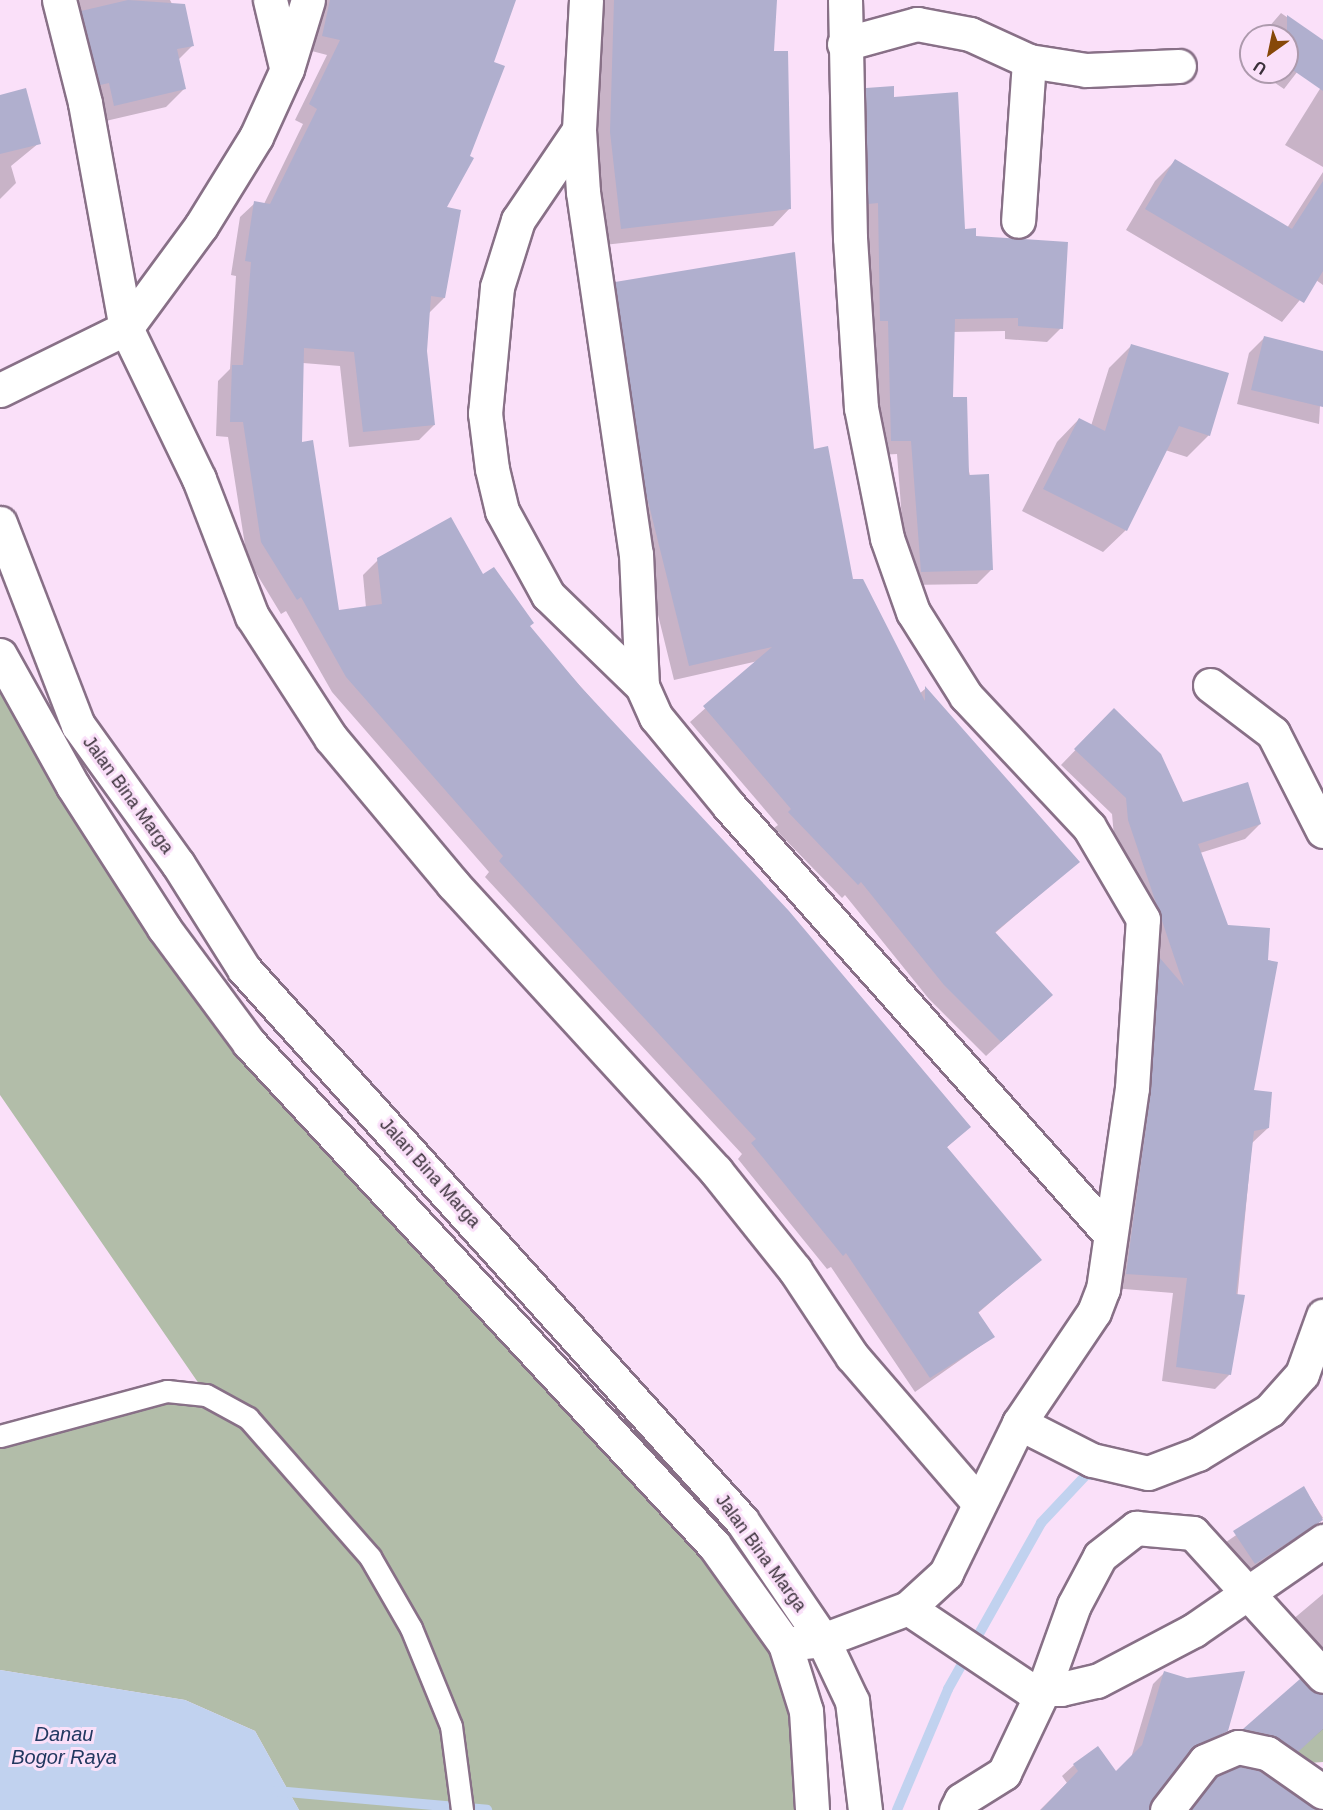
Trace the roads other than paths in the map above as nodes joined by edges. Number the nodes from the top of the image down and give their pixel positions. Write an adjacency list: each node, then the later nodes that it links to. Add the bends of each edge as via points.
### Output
1 (59, 0): 12 (street, via 85,103)
2 (270, 0): 9 (street)
3 (308, 0): 9 (street)
4 (586, 0): 10 (street)
5 (845, 0): 6 (street)
6 (844, 44): 7 (street, via 916,24 970,34); 19 (street, via 861,408 887,538 913,612 966,696 1089,827 1143,919 1132,1088)
7 (1029, 61): 8 (street, via 1086,70); 11 (street)
8 (1179, 66)
9 (287, 69): 12 (street, via 244,156)
10 (579, 129): 17 (street, via 583,192 636,554); 17 (street, via 518,220 497,287 487,365 489,446 502,511 548,595)
11 (1018, 221)
12 (126, 328): 13 (street); 23 (street, via 199,479 252,616 331,738 453,884 716,1171 795,1270 852,1356)
13 (0, 390)
14 (0, 523): 27 (street, Jalan Bina Marga, via 78,725 178,864 244,969 742,1521)
15 (0, 655): 28 (street, Jalan Bina Marga, via 73,786 164,928 249,1043 714,1545)
16 (1210, 685): 18 (street, via 1273,733)
17 (642, 686): 19 (street, via 656,717 729,806)
18 (1323, 831)
19 (1109, 1233): 21 (street, via 1103,1289 1094,1312)
20 (1323, 1316): 21 (street, via 1302,1374 1270,1410 1198,1454 1148,1473 1092,1460)
21 (1019, 1423): 23 (street)
22 (0, 1436): 32 (lane, via 167,1391 206,1395 248,1418 370,1557 411,1628 451,1726)
23 (979, 1503): 26 (street, via 946,1573)
24 (1323, 1541): 25 (street)
25 (1246, 1595): 29 (street); 30 (street, via 1097,1681); 30 (street, via 1193,1533 1136,1527 1100,1556)
26 (908, 1608): 27 (street); 30 (street, via 942,1636)
27 (823, 1640): 28 (street); 34 (street, Jalan Bina Marga, via 852,1701)
28 (785, 1644): 33 (street, Jalan Bina Marga, via 806,1711)
29 (1323, 1676)
30 (1036, 1690): 35 (street, via 1004,1773 961,1800)
31 (1323, 1792): 36 (street, via 1267,1753 1238,1747 1206,1761)
32 (462, 1810)
33 (812, 1810)
34 (865, 1810)
35 (956, 1810)
36 (1167, 1810)

